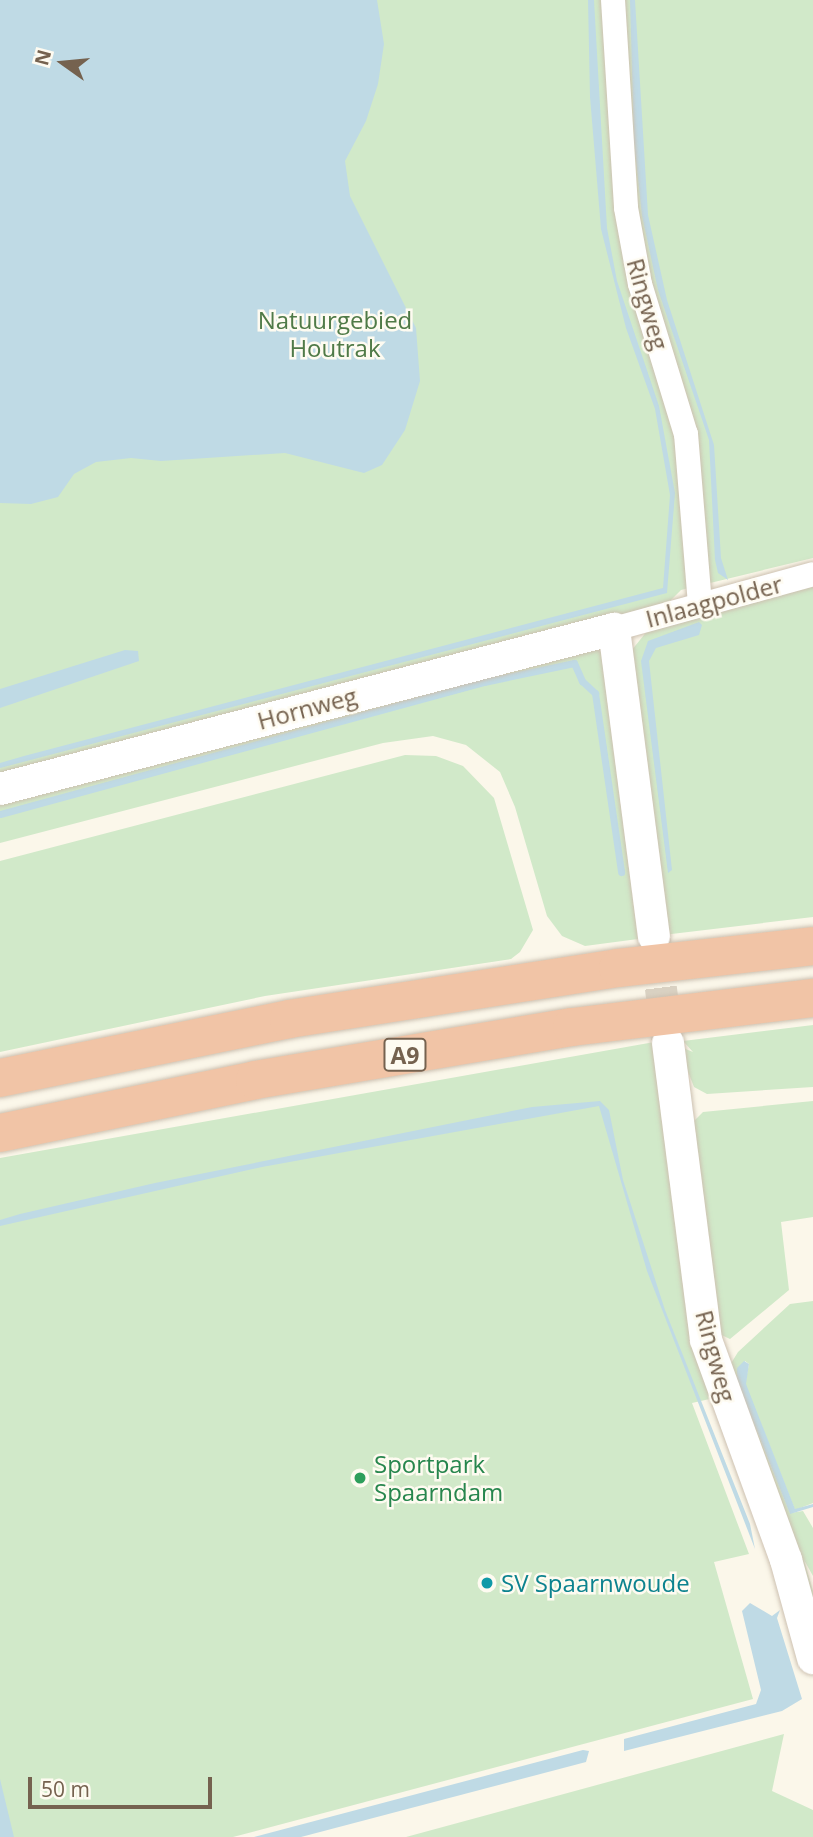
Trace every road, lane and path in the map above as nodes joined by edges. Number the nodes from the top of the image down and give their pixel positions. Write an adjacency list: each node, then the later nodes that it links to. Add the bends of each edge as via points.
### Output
1 (613, 0): 3 (street, Ringweg, via 626,208 640,284 687,434)
2 (813, 574): 3 (street, Inlaagpolder)
3 (700, 604): 4 (street, Inlaagpolder)
4 (614, 629): 5 (street, Hornweg); 6 (street)
5 (0, 789)
6 (654, 936)
7 (813, 946): 10 (highway, A9, via 618,968 289,1019)
8 (813, 998): 11 (highway, A9, via 572,1027 255,1080)
9 (668, 1043): 12 (street, Ringweg, via 706,1340 786,1560)
10 (0, 1078)
11 (0, 1133)
12 (813, 1658)

